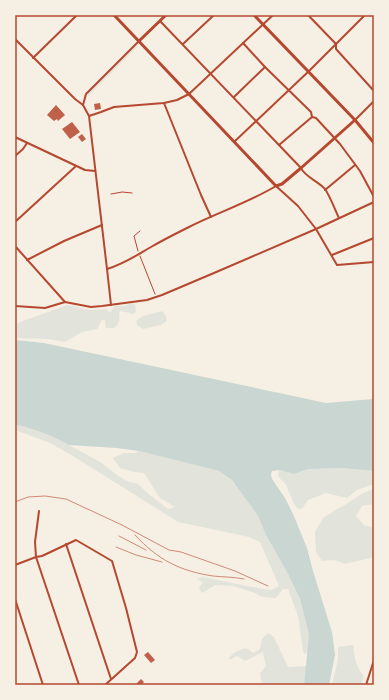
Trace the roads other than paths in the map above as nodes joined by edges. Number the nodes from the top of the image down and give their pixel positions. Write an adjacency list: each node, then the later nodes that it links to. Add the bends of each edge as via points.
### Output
1 (78, 15): 16 (street)
2 (114, 15): 12 (main road)
3 (166, 15): 9 (main road)
4 (214, 15): 14 (street)
5 (254, 15): 10 (main road)
6 (273, 15): 10 (street)
7 (308, 15): 15 (street)
8 (365, 15): 15 (street)
9 (160, 21): 12 (main road); 14 (street)
10 (263, 24): 13 (street); 18 (main road)
11 (15, 39): 16 (street)
12 (139, 41): 22 (main road); 26 (street, via 86,94)
13 (243, 43): 17 (street); 19 (street)
14 (183, 44): 19 (street)
15 (336, 44): 18 (street); 21 (street, via 336,49)
16 (33, 58): 26 (street, via 74,99)
17 (265, 67): 20 (street); 23 (street)
18 (309, 72): 20 (street); 29 (main road)
19 (211, 73): 22 (street); 23 (street)
20 (289, 90): 28 (street, via 311,112); 30 (street)
21 (374, 91)
22 (189, 94): 25 (street); 33 (main road)
23 (234, 97): 30 (street)
24 (374, 101): 29 (street)
25 (164, 103): 27 (street, via 114,107); 48 (street)
26 (84, 105): 27 (street)
27 (89, 116): 41 (street)
28 (312, 117): 32 (street); 36 (street)
29 (355, 120): 32 (main road); 35 (main road)
30 (256, 121): 33 (street); 36 (street)
31 (15, 137): 34 (street)
32 (335, 138): 38 (street); 40 (main road)
33 (234, 142): 42 (main road)
34 (27, 143): 37 (street); 39 (street)
35 (374, 143)
36 (279, 145): 40 (street)
37 (15, 156)
38 (354, 165): 43 (street); 46 (street)
39 (76, 166): 41 (street); 50 (street)
40 (301, 168): 42 (main road); 43 (street)
41 (95, 171): 51 (street)
42 (276, 186): 48 (street); 52 (street, via 298,206)
43 (325, 190): 49 (street)
44 (132, 193): 45 (lane)
45 (111, 194)
46 (374, 197)
47 (374, 202): 49 (street)
48 (210, 217): 58 (street, via 118,266)
49 (339, 218): 52 (street)
50 (15, 222)
51 (102, 225): 56 (street); 58 (street)
52 (316, 229): 55 (street); 60 (street, via 156,297)
53 (374, 238): 55 (street)
54 (15, 246): 56 (street)
55 (332, 255): 57 (street, via 337,265)
56 (27, 260): 59 (street)
57 (374, 262)
58 (107, 269): 60 (street)
59 (65, 302): 60 (street, via 91,307); 61 (street, via 45,308)
60 (111, 305)
61 (15, 306)
62 (39, 511): 64 (street)
63 (66, 544): 64 (street); 68 (street); 68 (street, via 76,540 112,561 137,652 135,658)
64 (36, 557): 65 (street); 70 (street)
65 (15, 565)
66 (15, 599): 69 (street)
67 (374, 660): 72 (street)
68 (111, 679): 71 (street)
69 (43, 685)
70 (79, 685)
71 (105, 685)
72 (366, 685)

